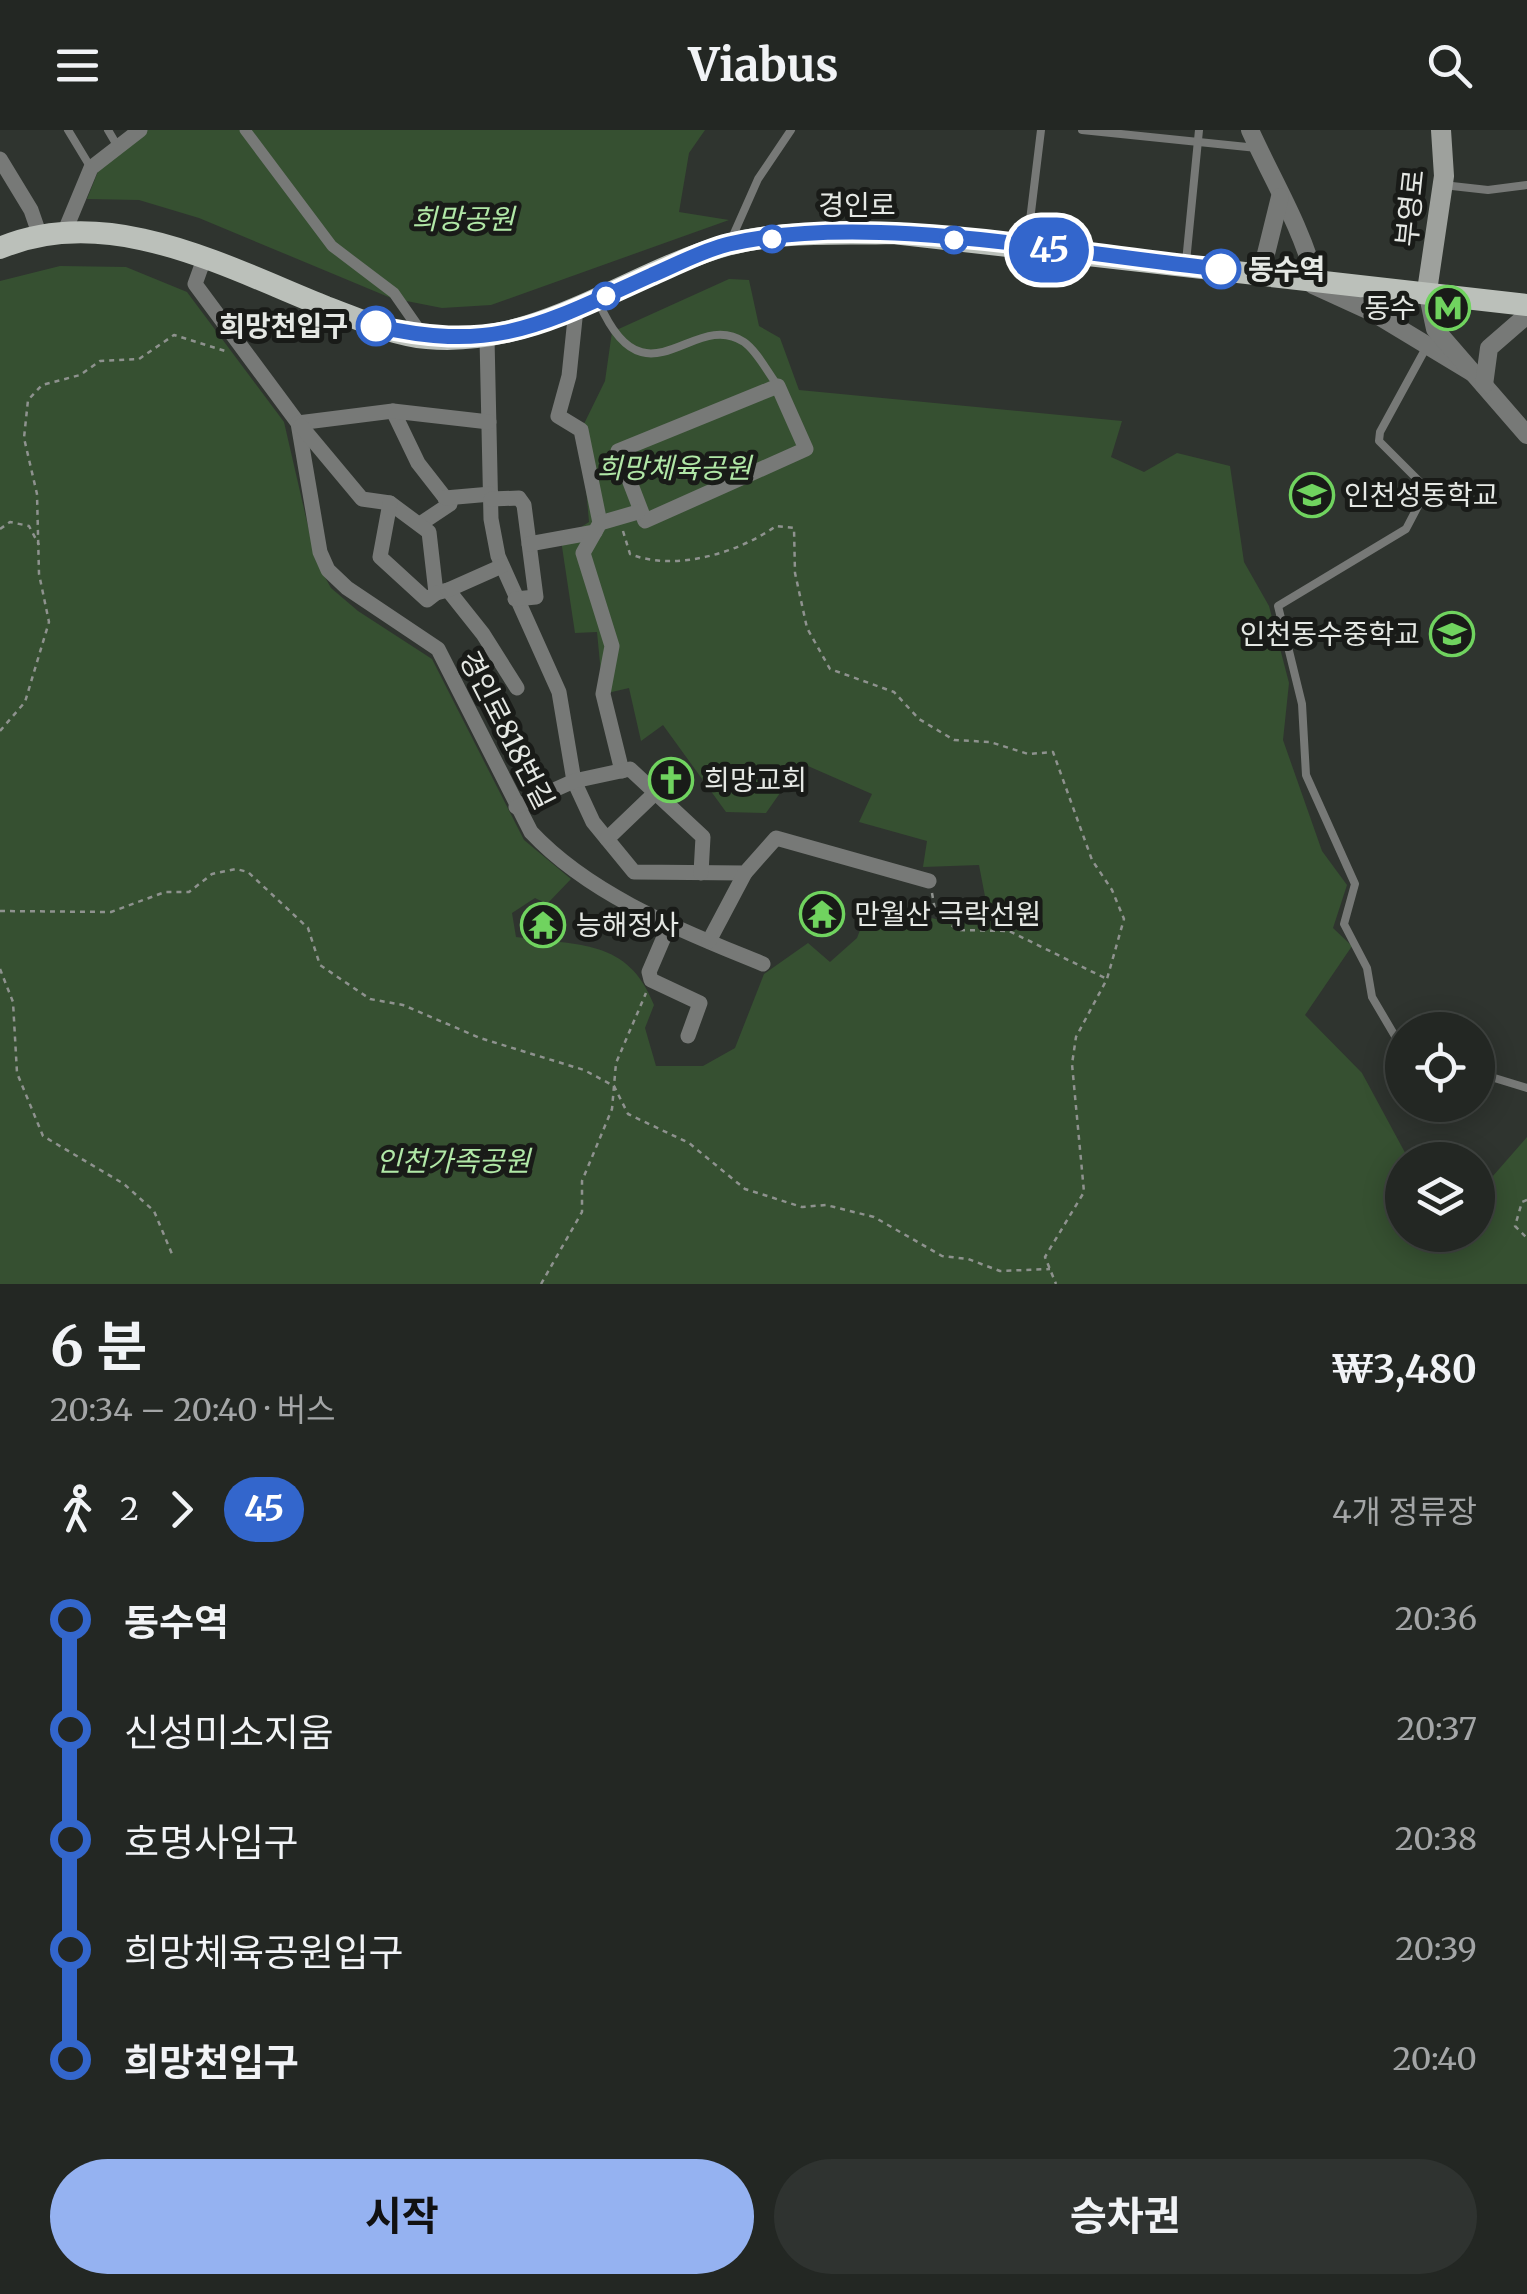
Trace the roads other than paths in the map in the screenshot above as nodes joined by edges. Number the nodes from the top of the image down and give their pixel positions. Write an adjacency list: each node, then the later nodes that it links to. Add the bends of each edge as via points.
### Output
1 (68, 130): 16 (lane)
2 (108, 130): 14 (lane)
3 (140, 130): 14 (street)
4 (244, 130): 34 (street, via 332,246 394,293)
5 (791, 130): 22 (lane, via 758,178)
6 (1041, 130): 24 (lane)
7 (1082, 130): 10 (lane)
8 (1199, 130): 13 (lane)
9 (1441, 130): 17 (main road, 부영로)
10 (1095, 131): 11 (lane)
11 (1146, 133): 13 (lane)
12 (1254, 139): 13 (lane); 19 (street)
13 (1198, 142): 26 (lane)
14 (118, 147): 16 (street)
15 (0, 159): 21 (street)
16 (90, 168): 20 (street)
17 (1443, 185): 18 (lane); 29 (main road, 부영로)
18 (1527, 186)
19 (1280, 197): 27 (street); 28 (street, via 1300,228)
20 (64, 233): 21 (main road, 경인로); 25 (main road, 경인로, via 122,236)
21 (40, 236): 23 (main road, 경인로)
22 (729, 244): 24 (main road, 경인로, via 893,233); 30 (main road, 경인로)
23 (0, 248)
24 (1027, 248): 26 (main road, 경인로)
25 (204, 258): 34 (main road, 경인로, via 376,326); 41 (street, 경인로818번길, via 195,284)
26 (1185, 266): 27 (main road, 경인로)
27 (1262, 274): 28 (main road, 경인로)
28 (1305, 278): 29 (main road, 경인로); 36 (street)
29 (1427, 291): 31 (main road, 경인로); 37 (street, via 1435,329)
30 (598, 300): 32 (main road, 경인로); 38 (lane, via 626,346 649,354 724,334 745,342)
31 (1527, 304)
32 (576, 310): 35 (main road, 경인로); 48 (street, via 558,416 581,430)
33 (1527, 315): 37 (street, via 1489,348)
34 (425, 338): 35 (main road, 경인로)
35 (487, 338): 40 (street)
36 (1428, 344): 37 (street); 67 (lane, via 1380,432 1380,441 1427,489 1406,529 1278,606 1302,704 1306,775 1354,884 1344,924)
37 (1478, 379): 42 (street)
38 (778, 386): 46 (street, via 618,451); 46 (street, via 806,449 645,521)
39 (393, 411): 40 (street); 41 (street); 44 (street, via 418,463)
40 (489, 422): 43 (street)
41 (298, 423): 45 (street, 경인로818번길, via 362,500); 57 (street, 경인로818번길, via 328,570 438,648)
42 (1527, 434)
43 (491, 496): 44 (street); 49 (street, via 519,498); 50 (street)
44 (445, 498): 47 (street, via 450,504)
45 (390, 503): 47 (street, 경인로818번길); 51 (street, 경인로818번길, via 380,558 427,600)
46 (638, 512): 48 (street)
47 (420, 524): 51 (street, via 428,532)
48 (598, 528): 49 (street, via 582,538); 54 (street, via 583,553 612,646 603,694)
49 (529, 544): 52 (street, via 536,597)
50 (502, 566): 51 (street); 52 (street)
51 (442, 592): 53 (street, 경인로818번길, via 484,634)
52 (516, 600): 55 (street, via 558,692)
53 (517, 688)
54 (622, 771): 55 (street); 56 (street, via 630,770)
55 (574, 781): 57 (street); 58 (street)
56 (655, 793): 58 (street); 60 (street, via 702,837)
57 (516, 807): 63 (street, 경인로818번길, via 550,852)
58 (607, 839): 59 (street)
59 (634, 872): 60 (street); 63 (street)
60 (701, 873): 61 (street)
61 (745, 874): 62 (street, via 776,838); 65 (street)
62 (929, 881)
63 (626, 902): 64 (street, 경인로818번길)
64 (670, 923): 65 (street, 경인로818번길); 68 (street, via 650,977 700,1003)
65 (709, 942): 66 (street, 경인로818번길)
66 (764, 964)
67 (1385, 1019)
68 (688, 1036)
69 (1495, 1079): 70 (lane)
70 (1527, 1088)

